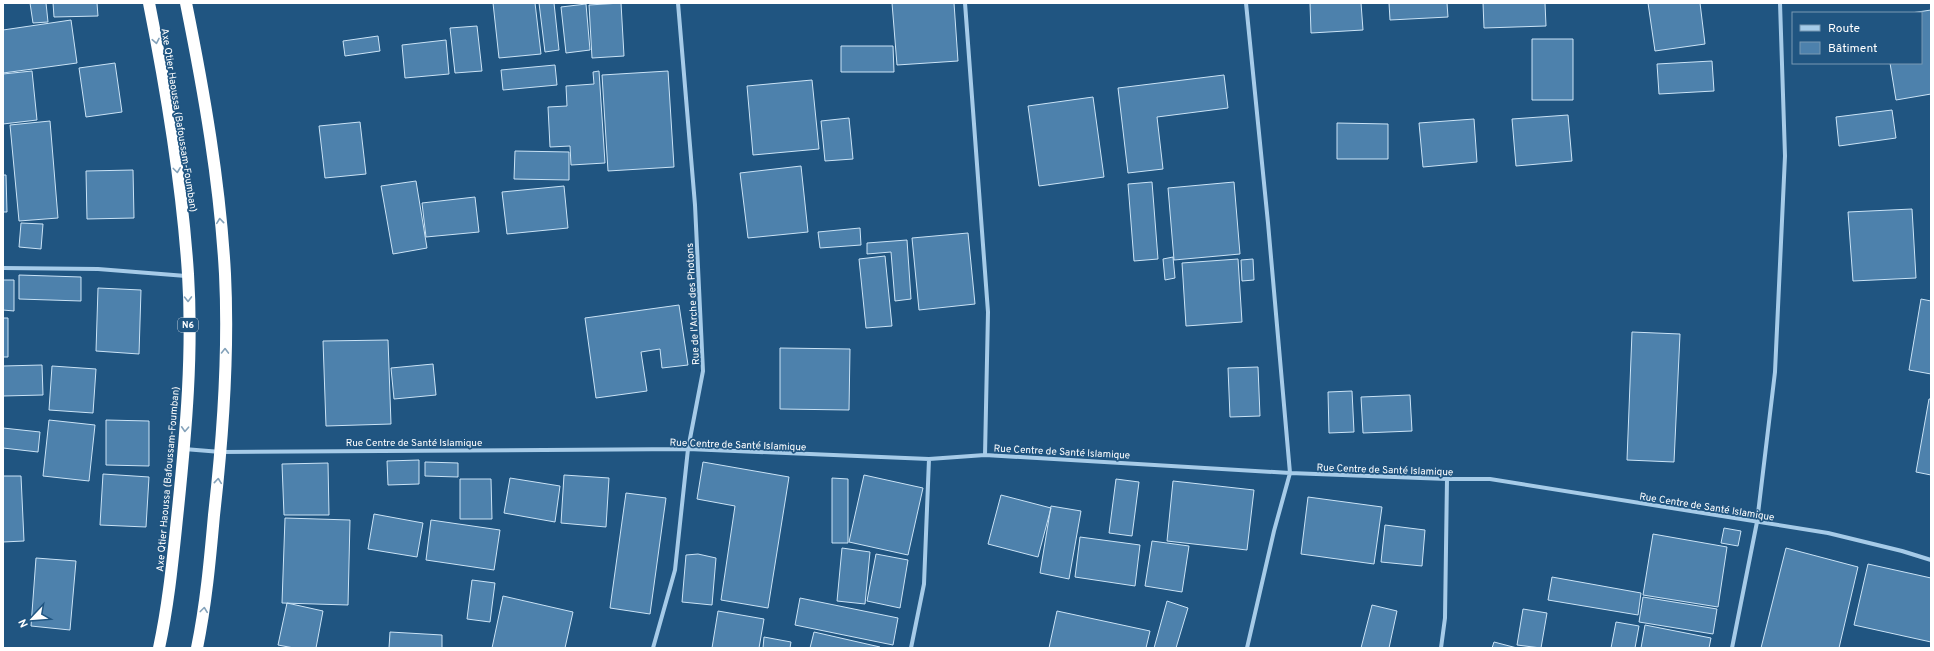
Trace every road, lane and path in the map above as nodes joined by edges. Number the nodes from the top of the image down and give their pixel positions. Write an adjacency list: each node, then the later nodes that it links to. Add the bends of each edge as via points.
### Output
1 (149, 3): 8 (highway, Axe Qtier Haoussa (Bafoussam-Foumban) / N6, one-way to 8, via 173,140)
2 (186, 3): 11 (highway, one-way to 2, via 225,358 224,266 209,134)
3 (678, 3): 10 (street, Rue de l'Arche des Photons, via 695,205 703,371)
4 (965, 3): 12 (street, via 988,312)
5 (1246, 3): 14 (street)
6 (1780, 3): 16 (street, via 1785,156 1775,372)
7 (3, 268): 8 (street, via 98,269)
8 (188, 276): 9 (highway, Axe Qtier Haoussa (Bafoussam-Foumban) / N6, one-way to 9, via 188,379)
9 (184, 449): 11 (street, Rue Centre de Santé Islamique); 18 (highway, Axe Qtier Haoussa (Bafoussam-Foumban) / N6, via 168,608)
10 (688, 449): 11 (street, Rue Centre de Santé Islamique); 13 (street, Rue Centre de Santé Islamique); 20 (street, Rue de l'Arche des Photons, via 675,570)
11 (221, 452): 19 (highway, one-way to 11, via 204,614)
12 (985, 455): 13 (street, Rue Centre de Santé Islamique); 14 (street, Rue Centre de Santé Islamique)
13 (930, 459): 21 (street, via 924,584)
14 (1290, 473): 15 (street, Rue Centre de Santé Islamique); 22 (street)
15 (1447, 479): 16 (street, Rue Centre de Santé Islamique, via 1490,479); 23 (street, via 1445,618)
16 (1757, 522): 17 (street, Rue Centre de Santé Islamique, via 1828,533); 24 (street)
17 (1931, 560)
18 (159, 648)
19 (197, 648)
20 (653, 648)
21 (911, 648)
22 (1247, 648)
23 (1441, 648)
24 (1732, 648)

